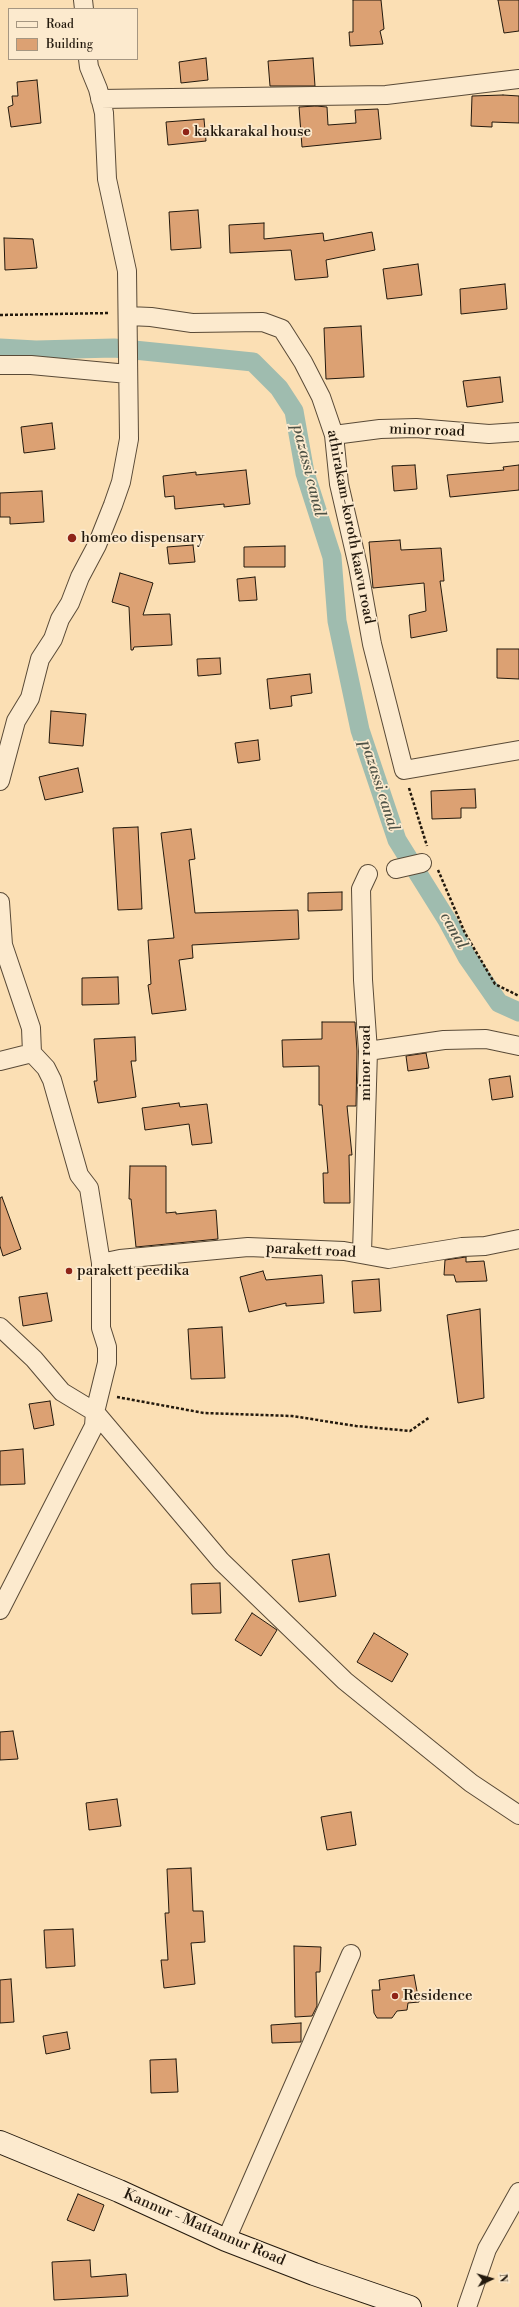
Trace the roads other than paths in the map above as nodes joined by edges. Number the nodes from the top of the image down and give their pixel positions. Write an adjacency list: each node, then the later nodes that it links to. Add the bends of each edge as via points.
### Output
1 (88, 60): 3 (street)
2 (519, 78): 3 (street, via 386,95)
3 (100, 99): 4 (street, via 104,113 107,179 126,265)
4 (128, 314): 6 (street); 8 (street, athirakam-koroth kaavu road, via 192,323 263,322 282,329 321,397)
5 (0, 365): 6 (street, via 38,365)
6 (128, 374): 10 (street, via 129,439 121,482 97,545 53,639 40,659 30,698 16,721)
7 (519, 432): 8 (street, minor road, via 488,434 416,428 380,429)
8 (334, 435): 9 (street, athirakam-koroth kaavu road, via 339,484 358,566 372,644 404,770)
9 (519, 750)
10 (0, 782)
11 (430, 866): 12 (street)
12 (396, 869)
13 (368, 874): 16 (street, minor road, via 361,889)
14 (0, 902): 17 (street, via 3,945 31,1028)
15 (519, 1046): 16 (street, via 486,1039 444,1040)
16 (368, 1051): 20 (street, minor road)
17 (32, 1053): 18 (street); 21 (street, via 46,1068 52,1080 79,1175 89,1188)
18 (0, 1060)
19 (519, 1239): 20 (street, parakett road, via 388,1259)
20 (362, 1253): 21 (street, parakett road, via 248,1247)
21 (101, 1263): 23 (street, via 101,1328 107,1347 107,1363)
22 (0, 1327): 23 (street, via 34,1359 62,1392)
23 (95, 1412): 24 (street, via 94,1426); 25 (street, via 221,1561 345,1681 471,1784)
24 (0, 1610)
25 (519, 1815)
26 (351, 1954): 29 (street)
27 (0, 2142): 29 (main road, Kannur - Mattannur Road, via 119,2191)
28 (519, 2192): 31 (street, via 488,2249)
29 (226, 2240): 30 (main road, Kannur - Mattannur Road)
30 (410, 2307)
31 (467, 2307)

